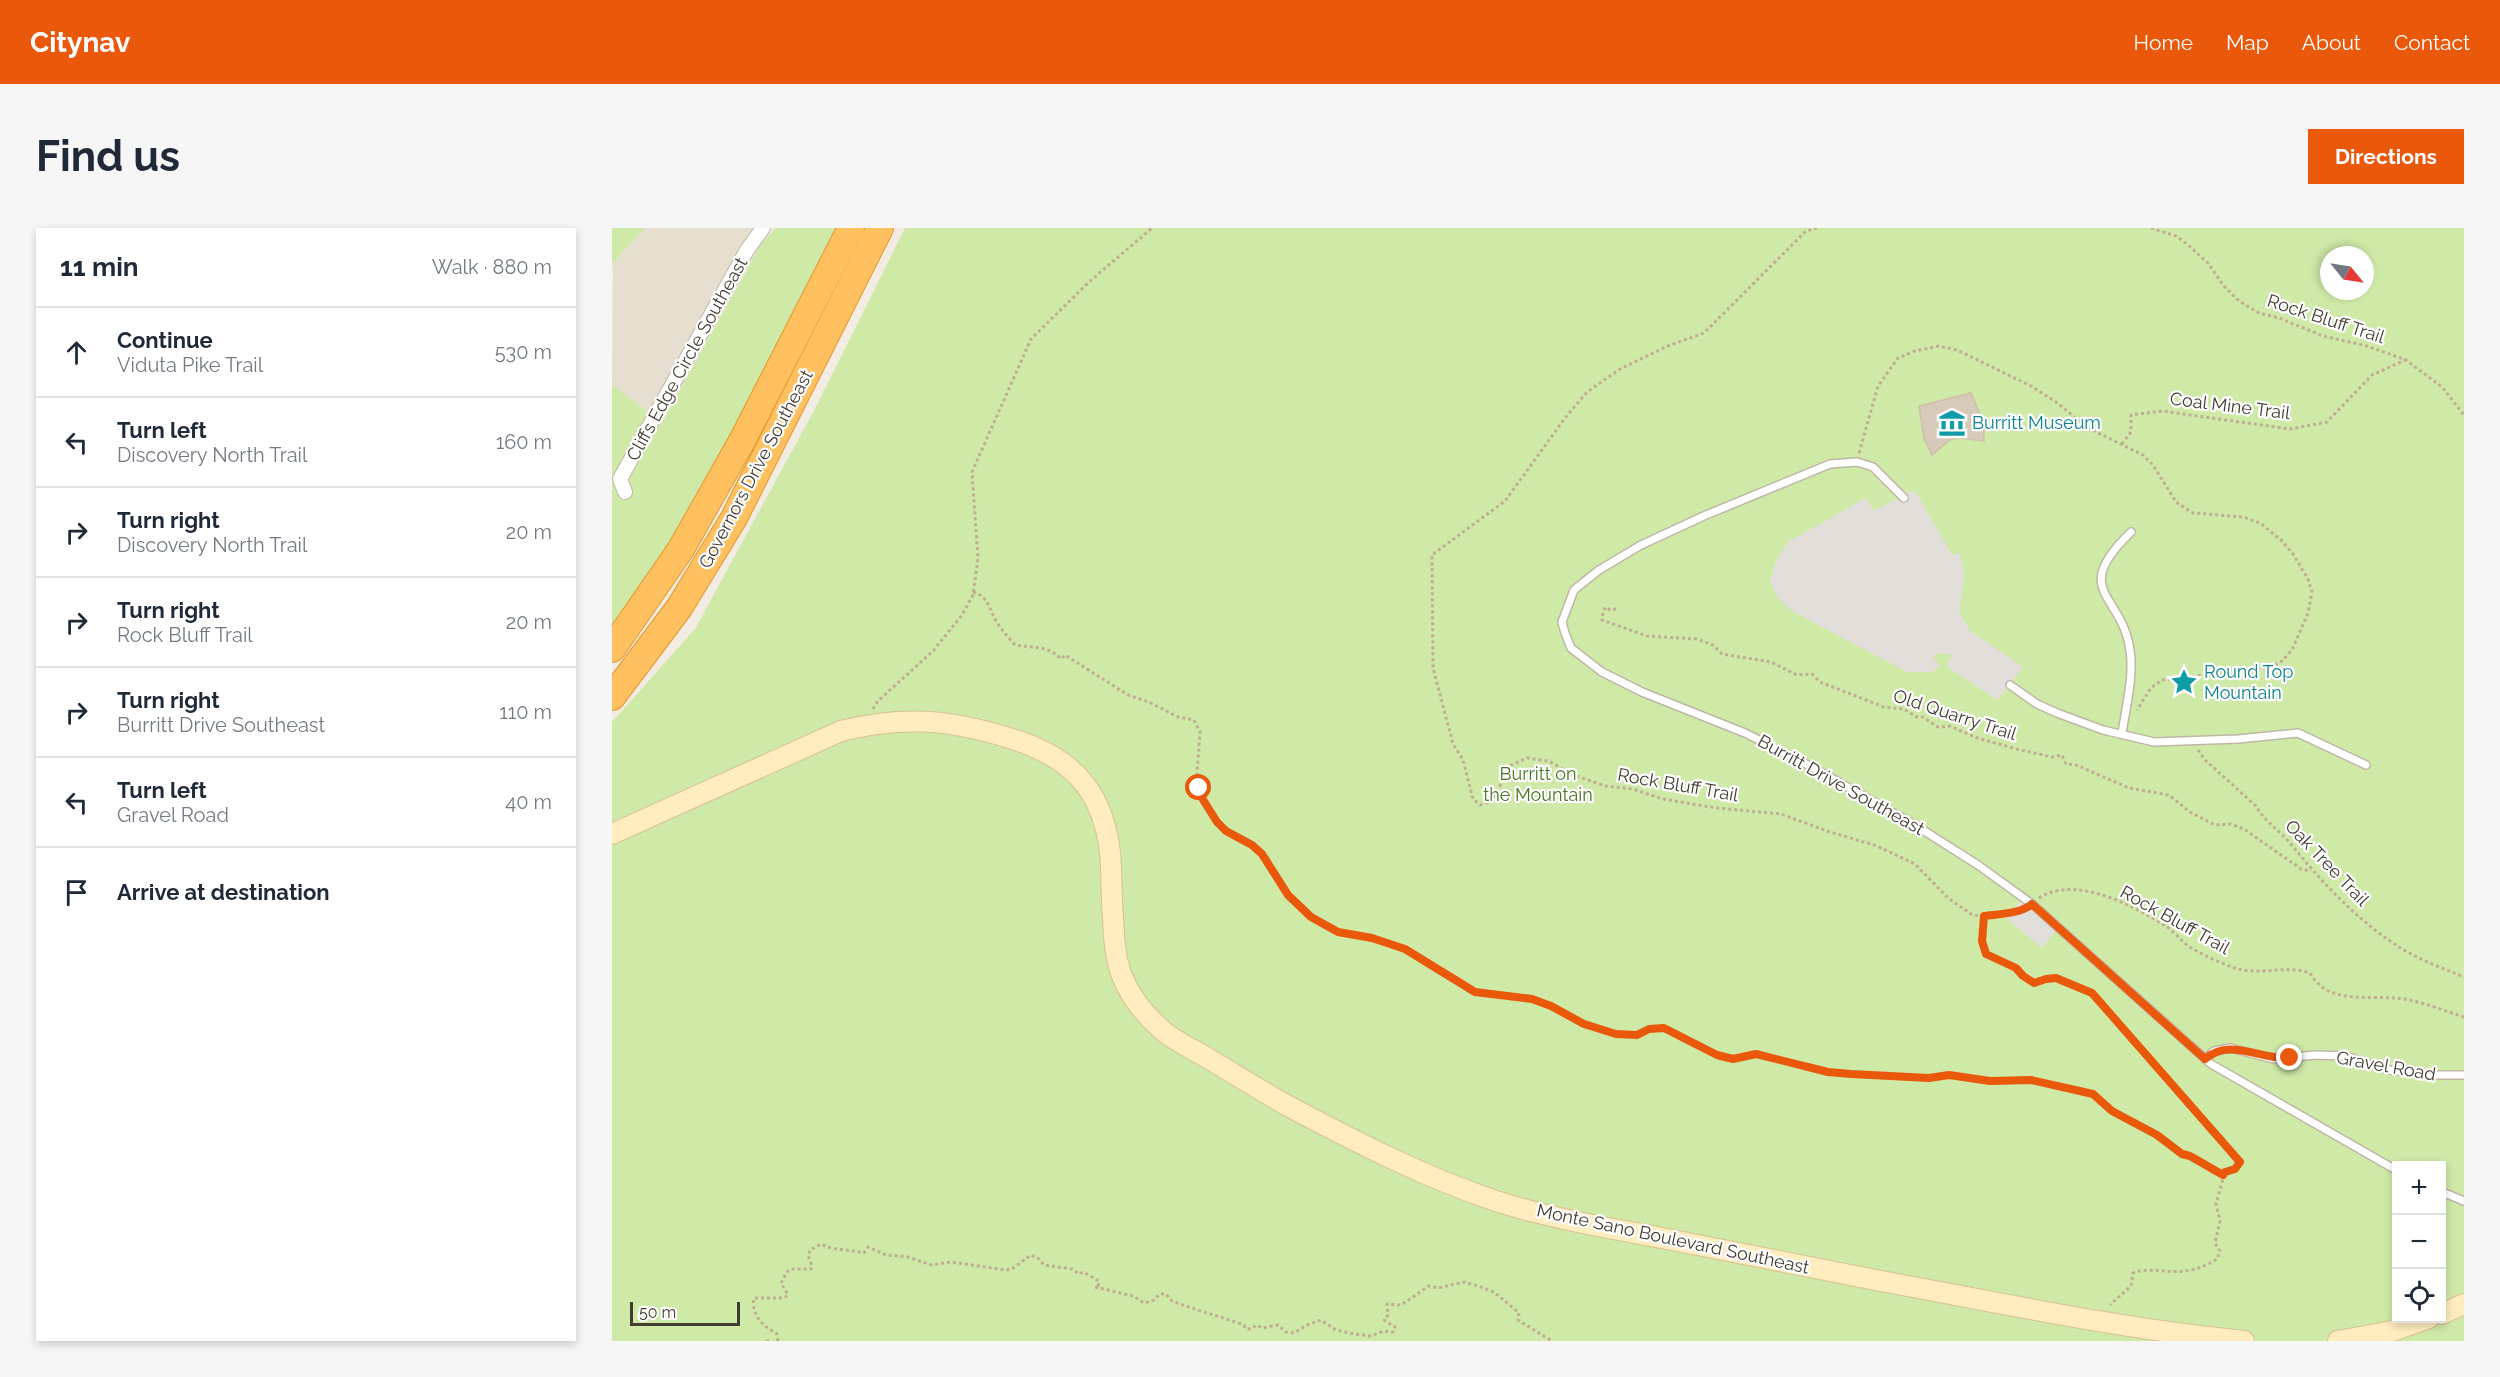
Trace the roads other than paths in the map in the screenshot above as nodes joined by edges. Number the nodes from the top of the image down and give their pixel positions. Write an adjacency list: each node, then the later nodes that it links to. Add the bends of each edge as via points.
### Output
1 (764, 228): 4 (street, Cliffs Edge Circle Southeast, via 747,250 620,479)
2 (851, 228): 7 (highway, Governors Drive Southeast, via 742,441 681,549)
3 (880, 228): 9 (highway, Governors Drive Southeast, via 734,518 679,608)
4 (625, 492)
5 (1904, 498): 13 (lane, Burritt Drive Southeast, via 1873,467 1857,462 1830,464 1706,515 1641,545 1574,590 1562,622 1571,648 1602,672 1642,692 1745,733 1810,766 1978,865 2032,904)
6 (2131, 532): 10 (lane, via 2114,549 2104,567 2101,587 2127,635 2130,651)
7 (612, 649)
8 (2010, 685): 10 (lane, via 2057,713)
9 (612, 697)
10 (2122, 733): 11 (lane, via 2154,742 2298,733)
11 (2366, 765)
12 (612, 834): 21 (street, Monte Sano Boulevard Southeast, via 841,731 875,722 952,723 1028,743 1065,763 1091,791 1099,807 1110,851 1116,953 1121,974 1143,1011 1163,1032 1345,1135 1498,1202 1597,1227 2101,1321)
13 (2205, 1059): 14 (lane, Gravel Road, via 2214,1051 2230,1048 2274,1059 2344,1056 2389,1070); 15 (lane, Burritt Drive Southeast)
14 (2464, 1075)
15 (2392, 1167)
16 (2446, 1194): 17 (lane)
17 (2464, 1201)
18 (2464, 1304): 19 (street)
19 (2446, 1312)
20 (2415, 1323): 22 (street)
21 (2244, 1341)
22 (2338, 1341)

